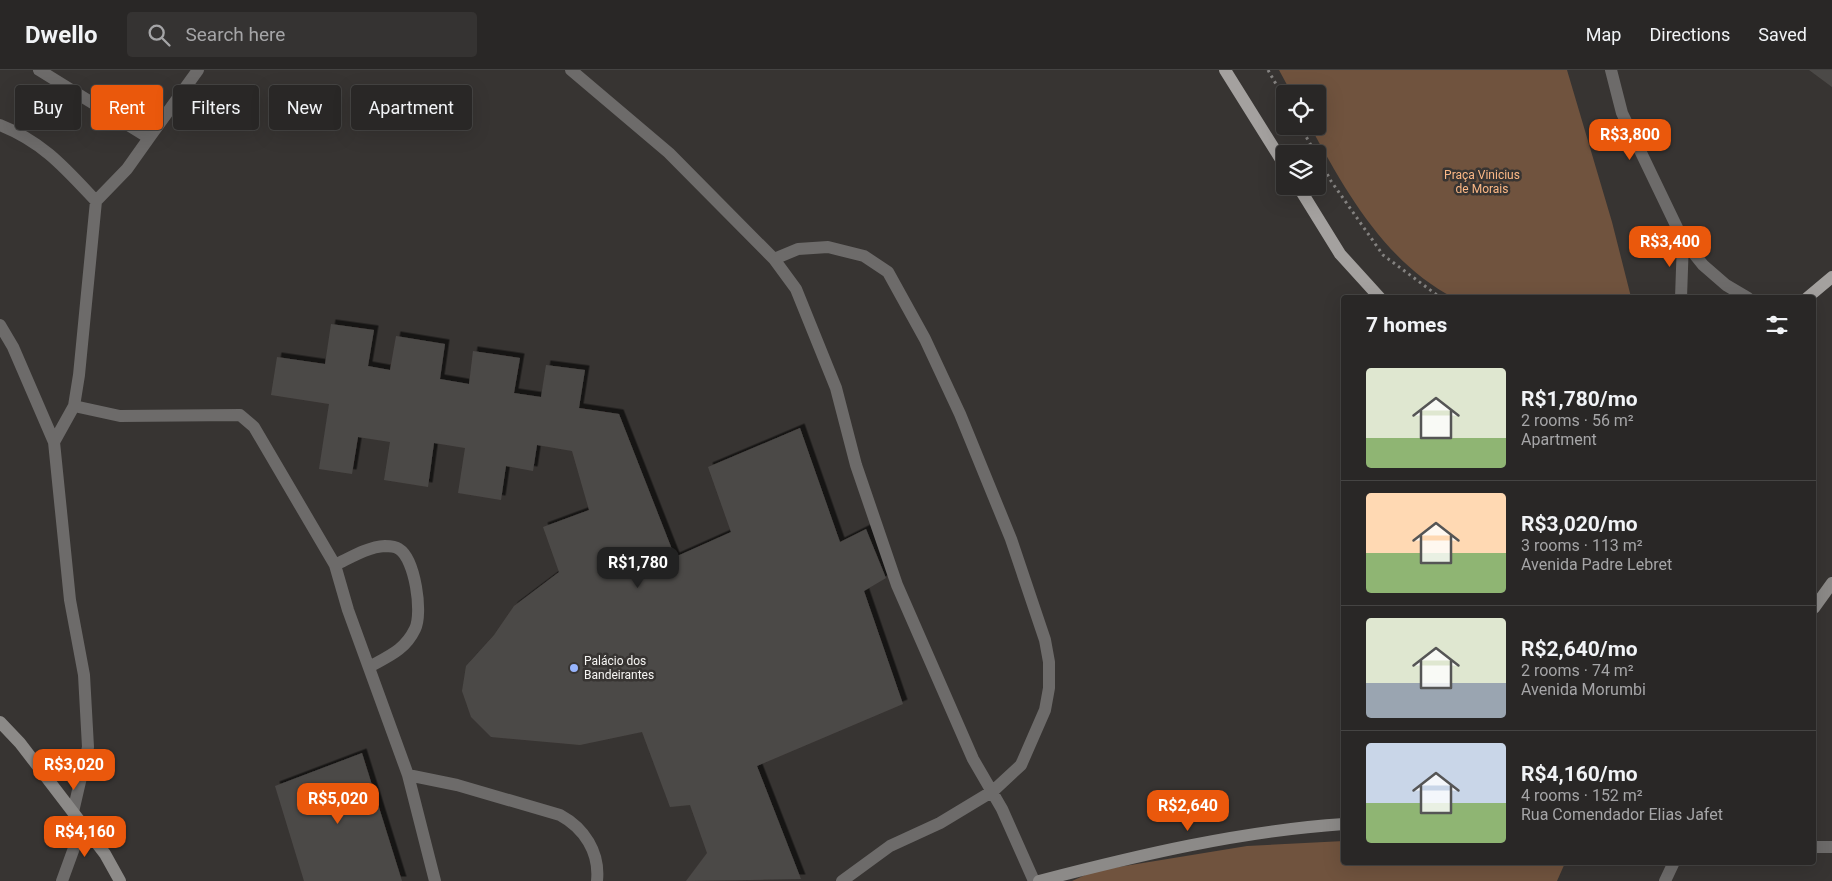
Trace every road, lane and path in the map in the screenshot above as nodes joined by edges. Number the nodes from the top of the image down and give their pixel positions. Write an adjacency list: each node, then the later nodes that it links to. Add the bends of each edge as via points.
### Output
1 (39, 70): 9 (street)
2 (198, 70): 9 (street)
3 (572, 70): 15 (street, via 669,152)
4 (1268, 70): 7 (path)
5 (1611, 70): 14 (street, via 1622,113)
6 (1224, 71): 10 (main road)
7 (1276, 85)
8 (0, 125): 13 (street, via 24,134 57,160)
9 (149, 138): 13 (street, via 127,169)
10 (1276, 152)
11 (1326, 172): 18 (path, via 1383,255)
12 (1304, 195): 17 (main road, via 1340,254)
13 (96, 201): 23 (street, via 80,375)
14 (1684, 240): 19 (street); 20 (street, via 1703,265)
15 (774, 259): 31 (street, via 796,289 836,388 856,465 897,585 973,759); 31 (street, via 798,249 828,247 864,256 888,272 925,339 964,423 1011,539 1045,640 1049,662 1045,710 1036,733 1021,765)
16 (1832, 277): 21 (main road)
17 (1377, 295)
18 (1437, 295)
19 (1681, 295)
20 (1743, 295)
21 (1811, 295)
22 (0, 325): 24 (street, via 13,347)
23 (74, 406): 24 (street); 25 (street, via 120,416 240,415 248,420)
24 (54, 442): 32 (street, via 70,600 84,675 88,747)
25 (335, 565): 28 (street); 28 (street, via 372,548 385,546 398,548 407,557 419,601 416,627 402,649)
26 (1832, 583): 27 (main road)
27 (1816, 605)
28 (369, 667): 30 (street)
29 (0, 722): 32 (main road)
30 (408, 775): 40 (street); 41 (street, via 457,785 560,815 575,823 587,836)
31 (993, 791): 42 (street, via 890,846); 43 (street)
32 (72, 812): 34 (main road)
33 (1341, 824): 44 (main road, via 1288,828 1139,855)
34 (82, 826): 38 (street); 39 (main road, via 105,854)
35 (1816, 847): 36 (street)
36 (1832, 847)
37 (1673, 865): 45 (street)
38 (62, 881)
39 (120, 881)
40 (435, 881)
41 (597, 881)
42 (842, 881)
43 (1034, 881)
44 (1039, 881)
45 (1665, 881)

